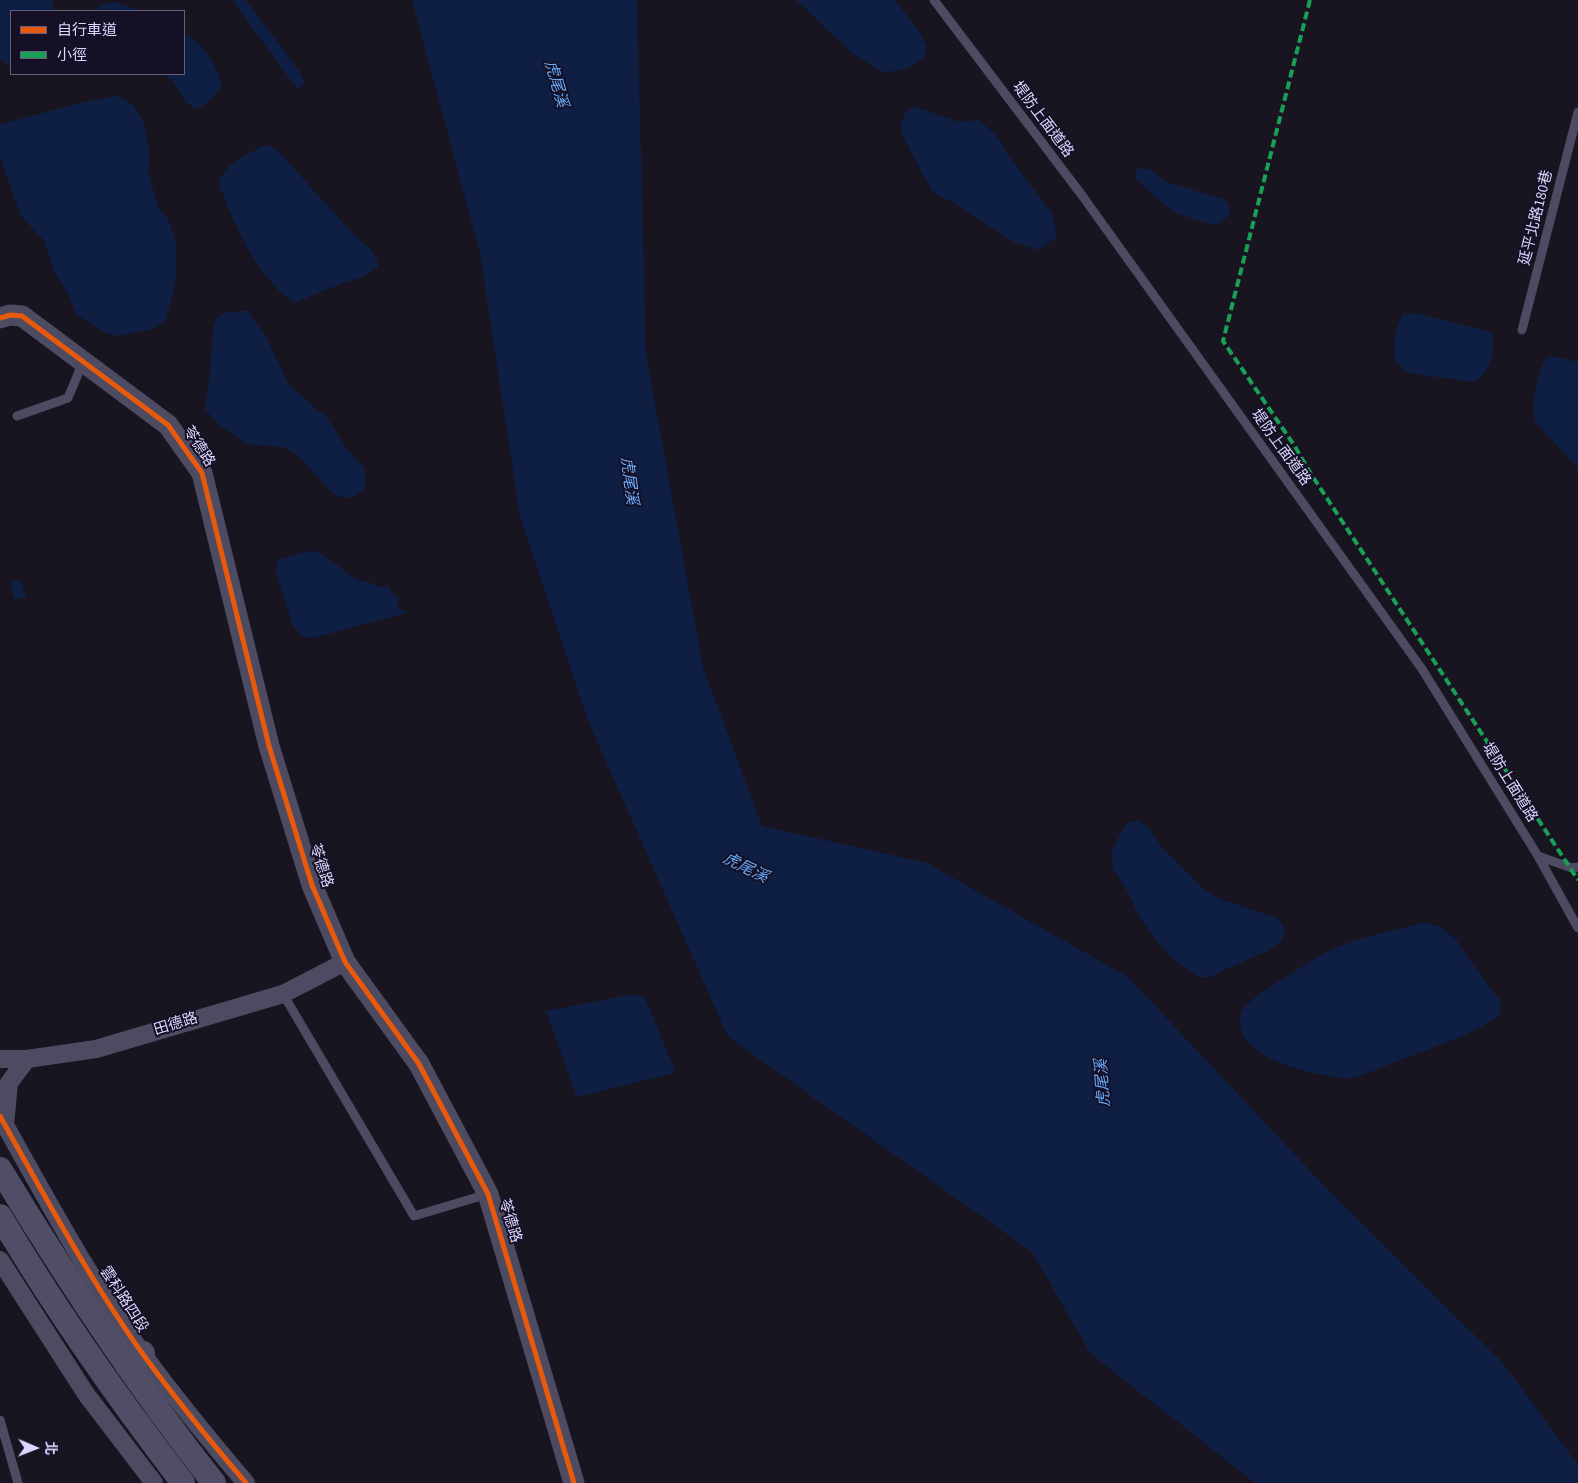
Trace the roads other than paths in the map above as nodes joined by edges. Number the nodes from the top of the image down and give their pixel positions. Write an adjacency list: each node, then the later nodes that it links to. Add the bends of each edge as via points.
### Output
1 (934, 0): 7 (lane, 堤防上面道路, via 1081,194 1422,669)
2 (1578, 112): 4 (lane, 延平北路180巷)
3 (0, 318): 5 (street, 苓德路, via 22,316)
4 (1522, 330)
5 (83, 362): 6 (lane, via 68,398); 10 (street, 苓德路, via 168,425 202,473 269,746 312,885)
6 (17, 416)
7 (1538, 856): 8 (lane, via 1572,868); 9 (lane, 堤防上面道路)
8 (1578, 866)
9 (1578, 928)
10 (345, 962): 11 (street, 田德路); 16 (street, 苓德路, via 419,1064)
11 (283, 994): 13 (street, 田德路, via 96,1049); 16 (lane, via 414,1216)
12 (0, 1059): 13 (street, 田德路)
13 (26, 1059): 14 (street, via 9,1083)
14 (2, 1121): 19 (street, 雲科路四段)
15 (0, 1169): 19 (main road, 雲科路四段, via 51,1252)
16 (488, 1194): 26 (street, 苓德路)
17 (0, 1216): 23 (main road, via 47,1292)
18 (0, 1260): 22 (street, via 86,1394)
19 (135, 1360): 24 (main road, 雲科路四段, via 171,1428); 25 (street, 雲科路四段)
20 (0, 1420): 21 (lane)
21 (18, 1483)
22 (154, 1483)
23 (183, 1483)
24 (214, 1483)
25 (246, 1483)
26 (574, 1483)

